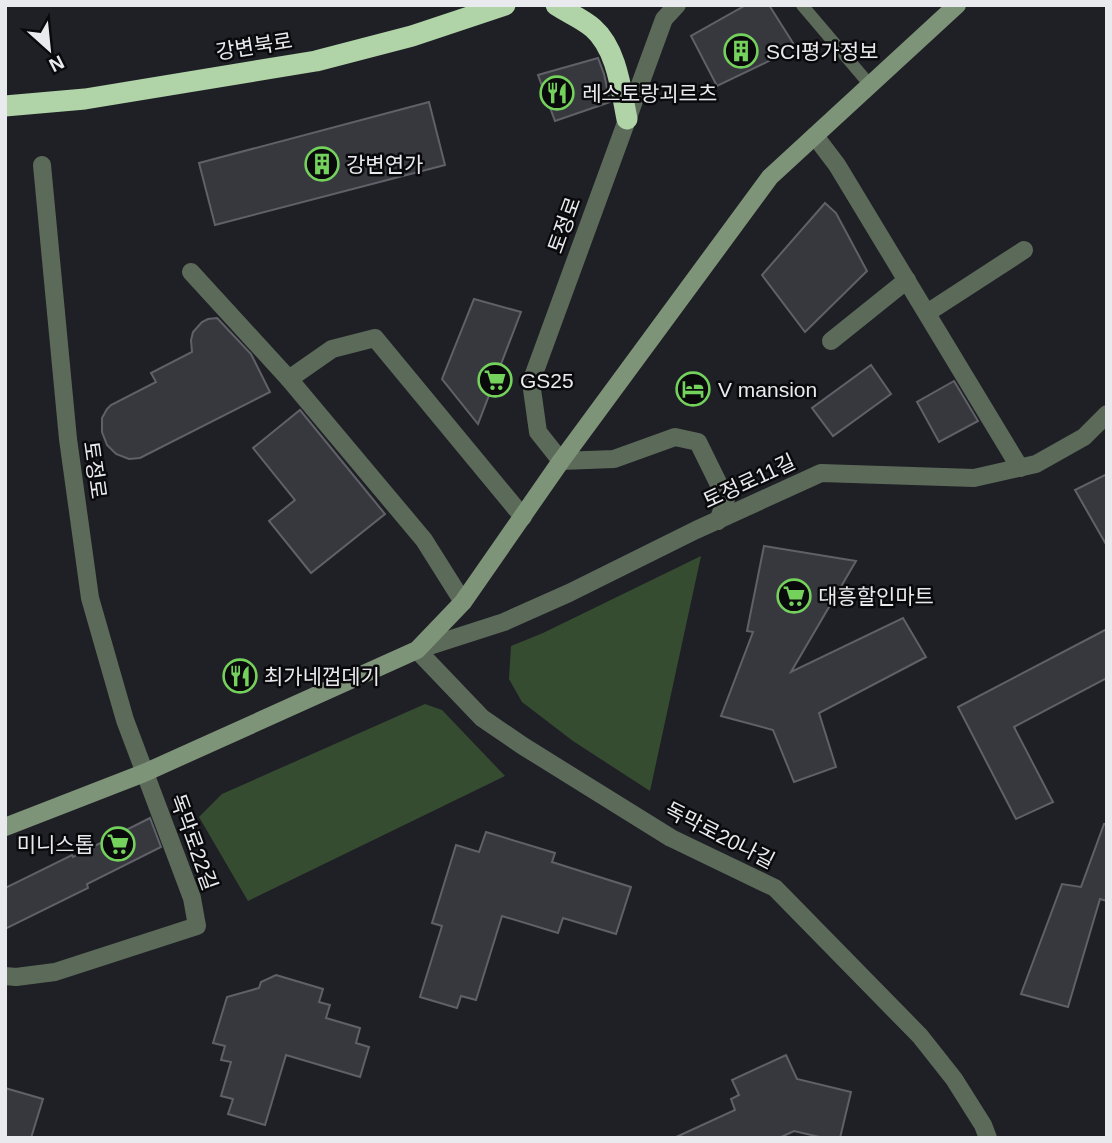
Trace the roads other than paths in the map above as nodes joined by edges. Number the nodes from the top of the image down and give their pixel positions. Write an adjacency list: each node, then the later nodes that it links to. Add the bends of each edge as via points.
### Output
1 (505, 5): 7 (highway, 강변북로, via 316,61 85,99)
2 (556, 5): 8 (highway, via 593,28 604,42 618,73)
3 (677, 5): 8 (street, 토정로, via 664,19)
4 (802, 5): 6 (lane)
5 (957, 5): 6 (main road)
6 (870, 86): 9 (main road)
7 (5, 106)
8 (627, 120): 18 (street, 토정로, via 531,382 538,432)
9 (815, 136): 13 (street); 18 (main road, via 770,177)
10 (42, 164): 24 (street, 토정로, via 68,439 90,598)
11 (1024, 250): 14 (street)
12 (191, 272): 16 (street)
13 (907, 280): 14 (street); 15 (street)
14 (927, 313): 19 (street)
15 (831, 341)
16 (289, 379): 20 (street, via 332,349 375,338); 22 (street, via 424,540)
17 (1107, 414): 19 (street, 토정로11길, via 1084,438)
18 (561, 461): 20 (main road); 21 (street, via 614,459 676,437 698,442 726,499)
19 (1020, 468): 21 (street, 토정로11길, via 974,478 821,473)
20 (523, 517): 22 (main road)
21 (718, 520): 23 (street, 토정로11길, via 504,622)
22 (463, 602): 23 (main road)
23 (417, 650): 24 (main road); 27 (street, 독막로20나길, via 482,718 523,746 671,838 775,888 920,1036 954,1079)
24 (144, 773): 25 (main road); 26 (street, 독막로22길, via 192,898 197,926 55,972)
25 (5, 827)
26 (5, 976)
27 (988, 1138)

